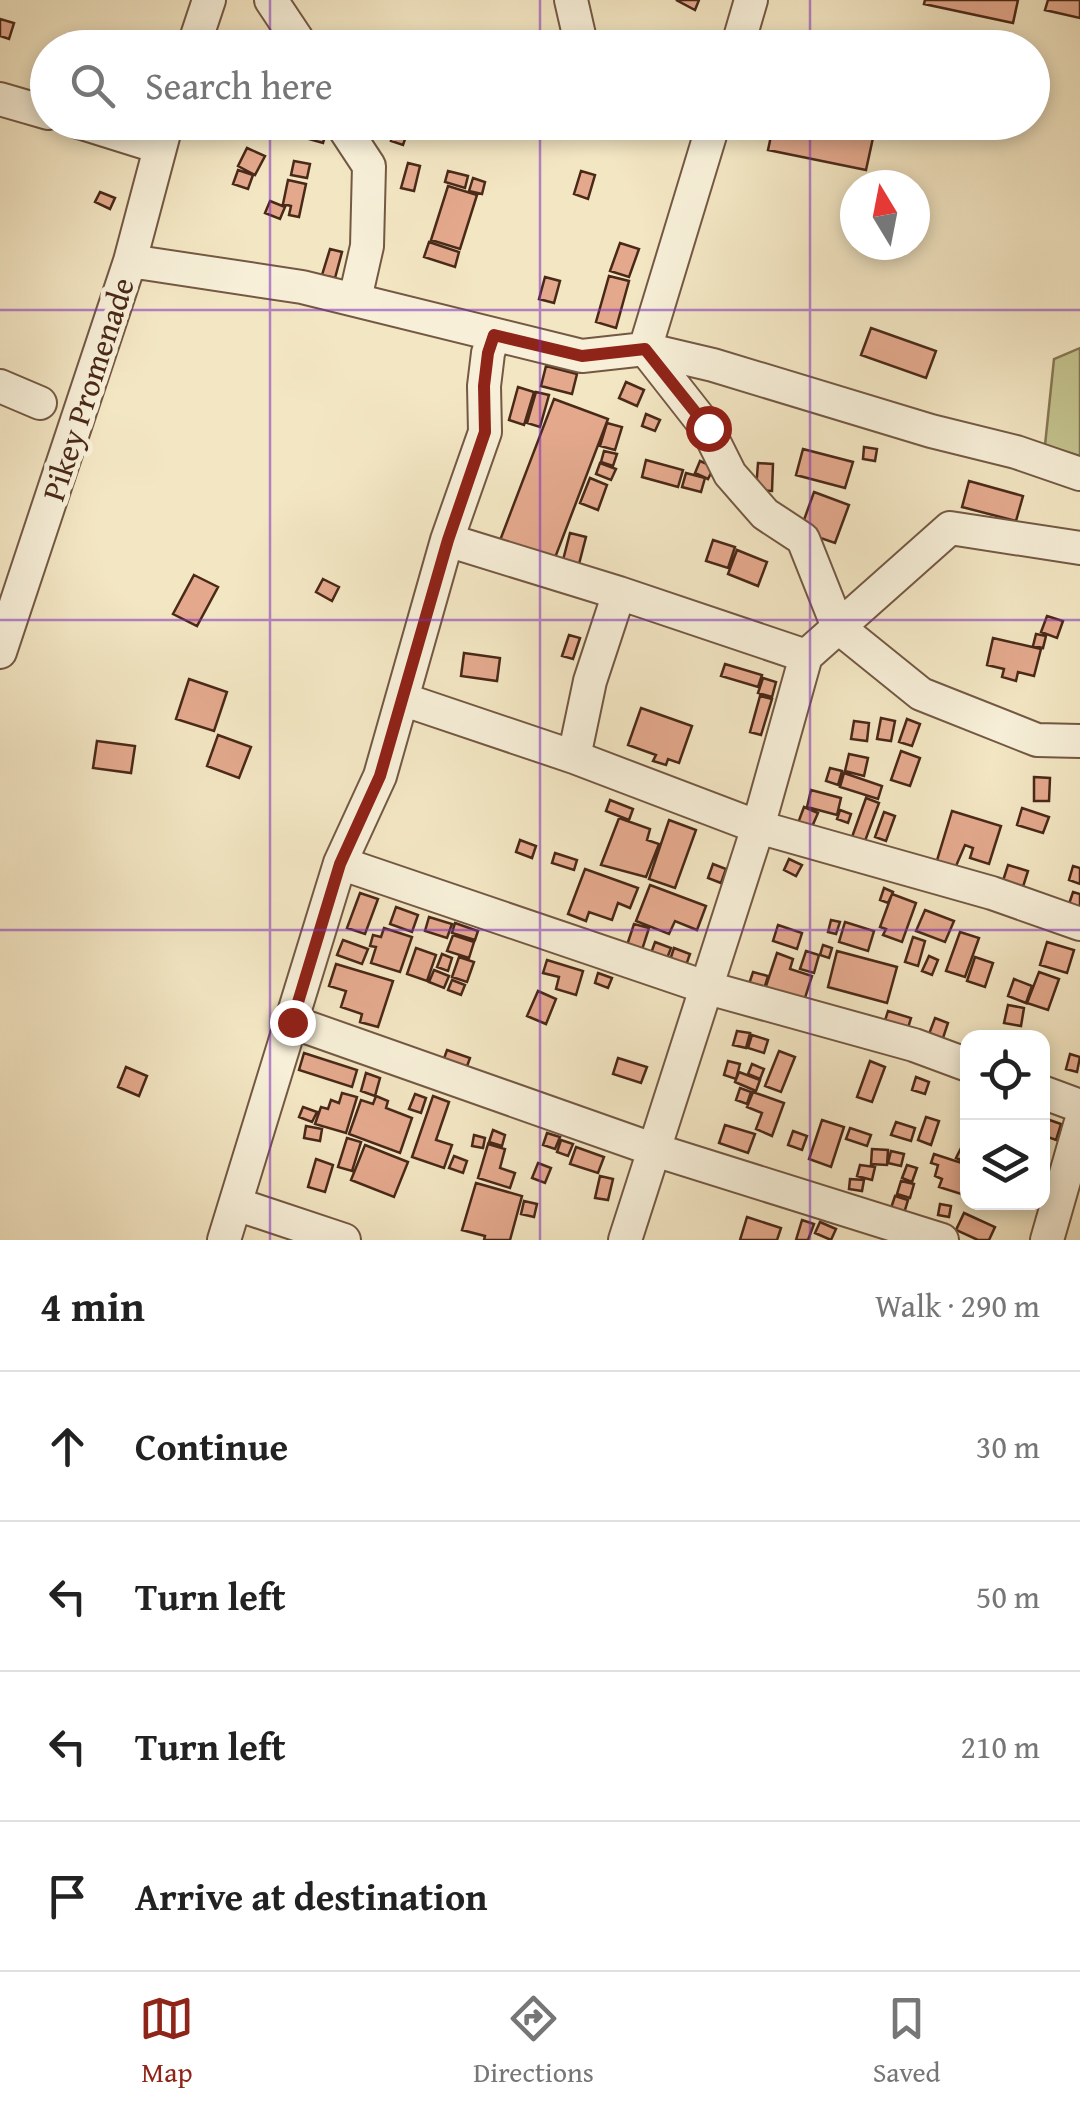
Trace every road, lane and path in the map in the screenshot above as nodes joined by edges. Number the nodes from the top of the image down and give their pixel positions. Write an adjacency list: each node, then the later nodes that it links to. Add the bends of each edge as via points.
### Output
1 (209, 0): 5 (street)
2 (271, 0): 6 (street)
3 (572, 0): 7 (street)
4 (751, 0): 8 (street)
5 (199, 30)
6 (291, 30)
7 (578, 30)
8 (742, 30)
9 (0, 99): 10 (street)
10 (30, 108)
11 (162, 140): 14 (street, Pikey Promenade)
12 (352, 140): 15 (street, via 370,166 366,246)
13 (709, 140): 17 (street)
14 (130, 262): 15 (street); 25 (street, Pikey Promenade)
15 (355, 298): 16 (street)
16 (494, 335): 17 (street, via 582,356); 21 (street, via 484,386 485,432)
17 (645, 349): 20 (street); 24 (street, via 708,428 730,474 765,514 803,539)
18 (0, 386): 19 (street)
19 (40, 403)
20 (1080, 474)
21 (448, 540): 23 (street); 27 (street)
22 (1080, 548): 24 (street, via 950,528)
23 (619, 593): 26 (street); 29 (street)
24 (838, 627): 26 (street); 28 (street, via 921,694 1037,740)
25 (0, 652)
26 (806, 656): 30 (street)
27 (402, 699): 29 (street); 31 (street, via 380,776)
28 (1080, 741)
29 (574, 757): 30 (street)
30 (758, 827): 32 (street); 33 (street)
31 (340, 864): 33 (street); 34 (street)
32 (1080, 924)
33 (708, 988): 35 (street); 39 (street)
34 (292, 1022): 39 (street); 40 (street)
35 (960, 1062)
36 (1050, 1095): 37 (street)
37 (1080, 1106)
38 (1080, 1125): 45 (street)
39 (655, 1150): 43 (street); 44 (street)
40 (236, 1204): 41 (street); 42 (street)
41 (224, 1240)
42 (344, 1240)
43 (625, 1240)
44 (942, 1240)
45 (1046, 1240)

